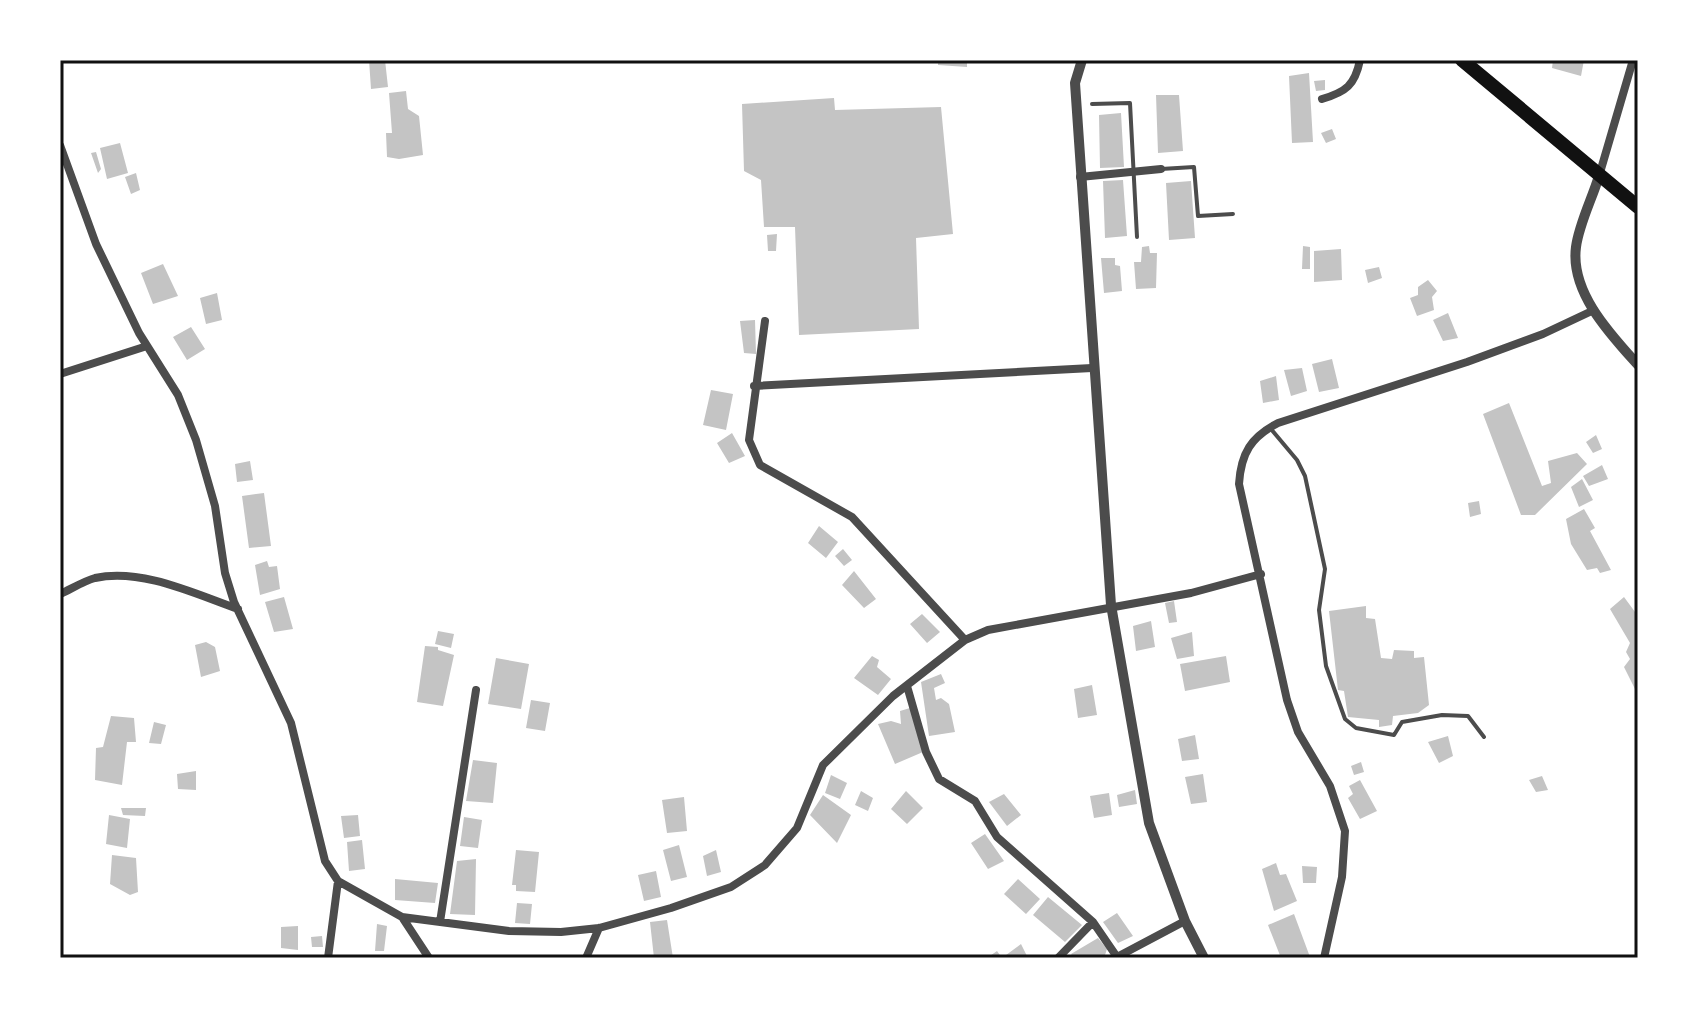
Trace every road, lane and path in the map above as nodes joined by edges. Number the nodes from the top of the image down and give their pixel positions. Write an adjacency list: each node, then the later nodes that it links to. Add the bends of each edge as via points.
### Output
1 (1082, 60): 11 (street, via 1075,83)
2 (1360, 60): 5 (street, via 1357,78 1345,93)
3 (1462, 60): 10 (highway)
4 (1633, 60): 10 (street)
5 (1322, 99)
6 (1092, 104): 9 (lane, via 1130,103)
7 (60, 145): 17 (street, via 96,244)
8 (1161, 169): 9 (street); 13 (lane, via 1194,167 1198,216)
9 (1133, 172): 11 (street); 14 (lane)
10 (1599, 176): 12 (highway); 15 (street, via 1576,246 1576,271)
11 (1080, 177): 19 (street)
12 (1638, 207)
13 (1233, 214)
14 (1137, 237)
15 (1594, 310): 18 (street); 22 (street, via 1467,362)
16 (765, 321): 21 (street)
17 (147, 346): 20 (street); 26 (street, via 178,395 196,440)
18 (1638, 365)
19 (1092, 368): 21 (street); 25 (street)
20 (60, 374)
21 (754, 386): 27 (street, via 749,440 760,465 852,517)
22 (1270, 427): 23 (street, via 1249,444 1240,461 1239,484); 30 (lane, via 1305,476 1325,569 1319,610 1326,666 1345,719 1356,728 1394,735 1402,722 1468,716)
23 (1261, 574): 25 (street, via 1191,593); 42 (street, via 1298,732 1330,786 1345,831 1342,877)
24 (60, 594): 26 (street, via 95,578 123,578 170,585)
25 (1111, 605): 27 (street, via 988,630); 33 (street, via 1149,823)
26 (238, 609): 31 (street, via 291,723 325,861)
27 (965, 640): 28 (street)
28 (907, 686): 35 (street, via 939,779 975,801 997,837); 36 (street, via 823,765 797,828 765,865 731,887)
29 (476, 690): 34 (street)
30 (1484, 737)
31 (338, 881): 32 (street); 37 (street)
32 (402, 917): 34 (street); 38 (street)
33 (1185, 921): 35 (street, via 1117,957); 41 (street)
34 (440, 922): 36 (street, via 509,931)
35 (1093, 922): 40 (street)
36 (599, 928): 39 (street)
37 (328, 958)
38 (429, 958)
39 (586, 958)
40 (1058, 958)
41 (1204, 958)
42 (1324, 958)

